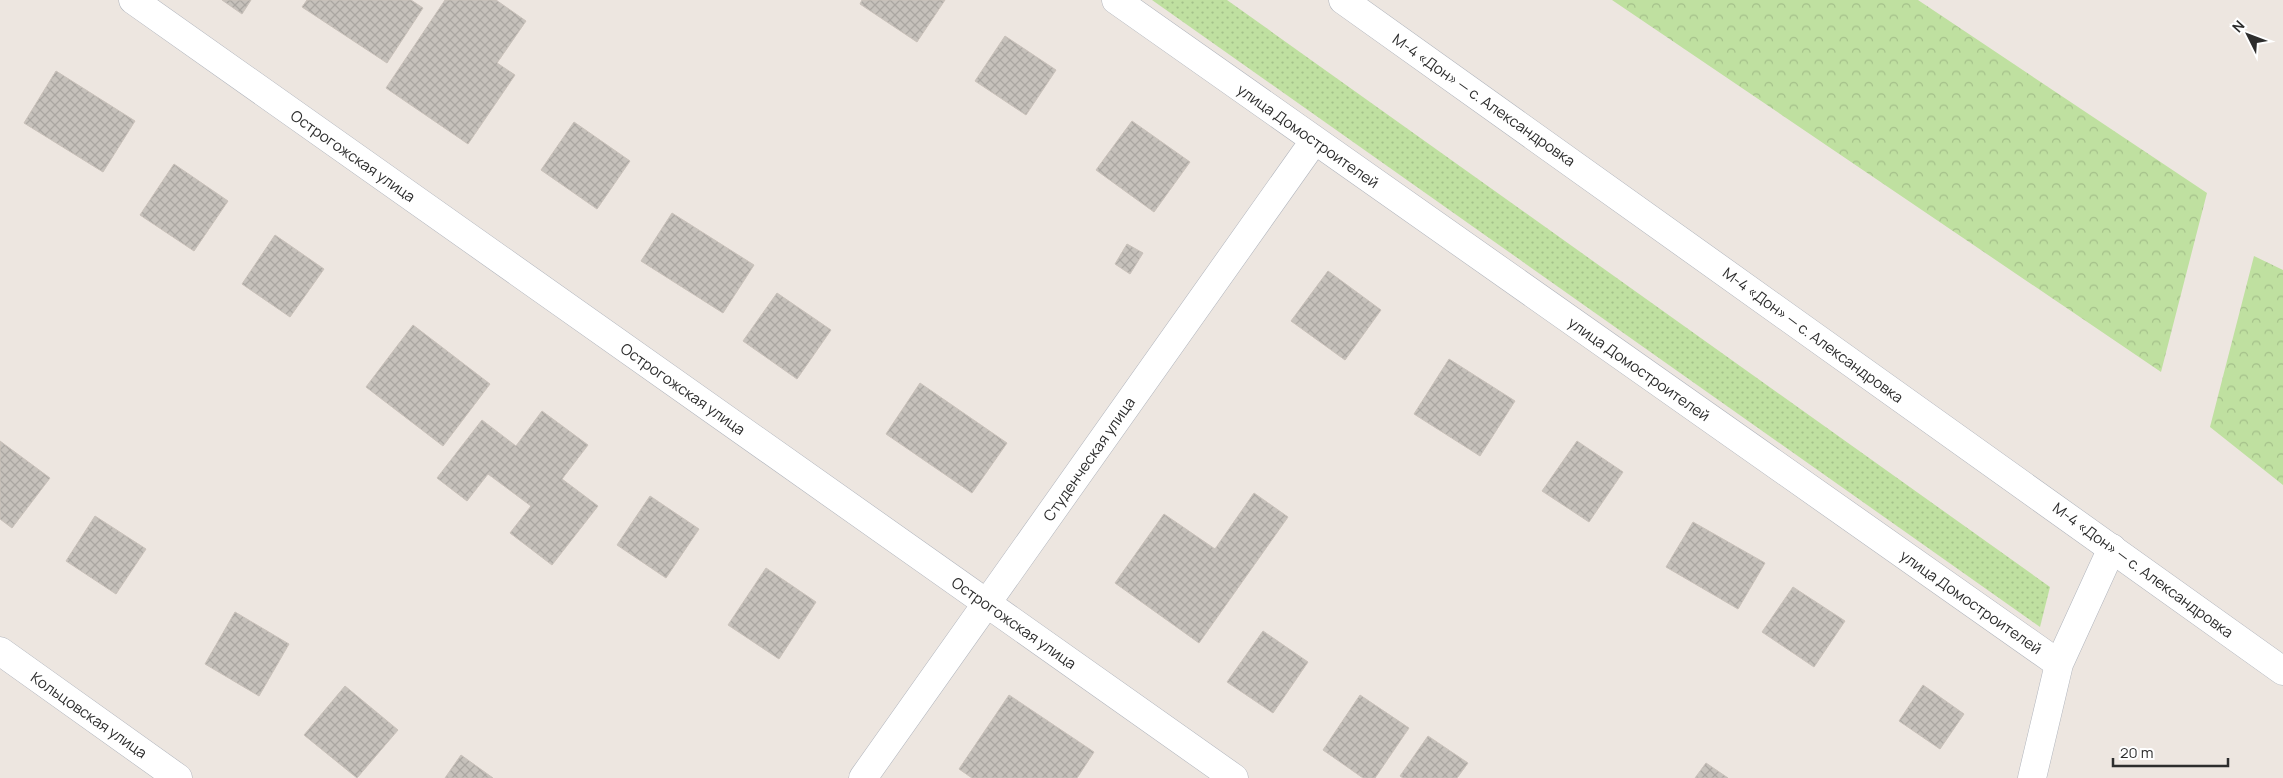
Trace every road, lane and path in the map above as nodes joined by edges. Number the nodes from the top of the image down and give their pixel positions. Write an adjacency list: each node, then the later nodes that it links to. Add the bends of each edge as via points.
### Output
1 (133, 0): 6 (street, Острогожская улица)
2 (1116, 0): 4 (street, улица Домостроителей)
3 (1343, 0): 5 (street, М-4 «Дон» — с. Александровка)
4 (1314, 141): 6 (street, Студенческая улица); 8 (street, улица Домостроителей)
5 (2112, 548): 8 (street, улица Домостроителей); 9 (street, М-4 «Дон» — с. Александровка)
6 (986, 604): 12 (street, Студенческая улица); 13 (street, Острогожская улица)
7 (0, 651): 10 (street, Кольцовская улица)
8 (2059, 664): 14 (street)
9 (2283, 671)
10 (151, 770): 11 (street, Кольцовская улица)
11 (178, 778)
12 (863, 778)
13 (1234, 778)
14 (2032, 778)

